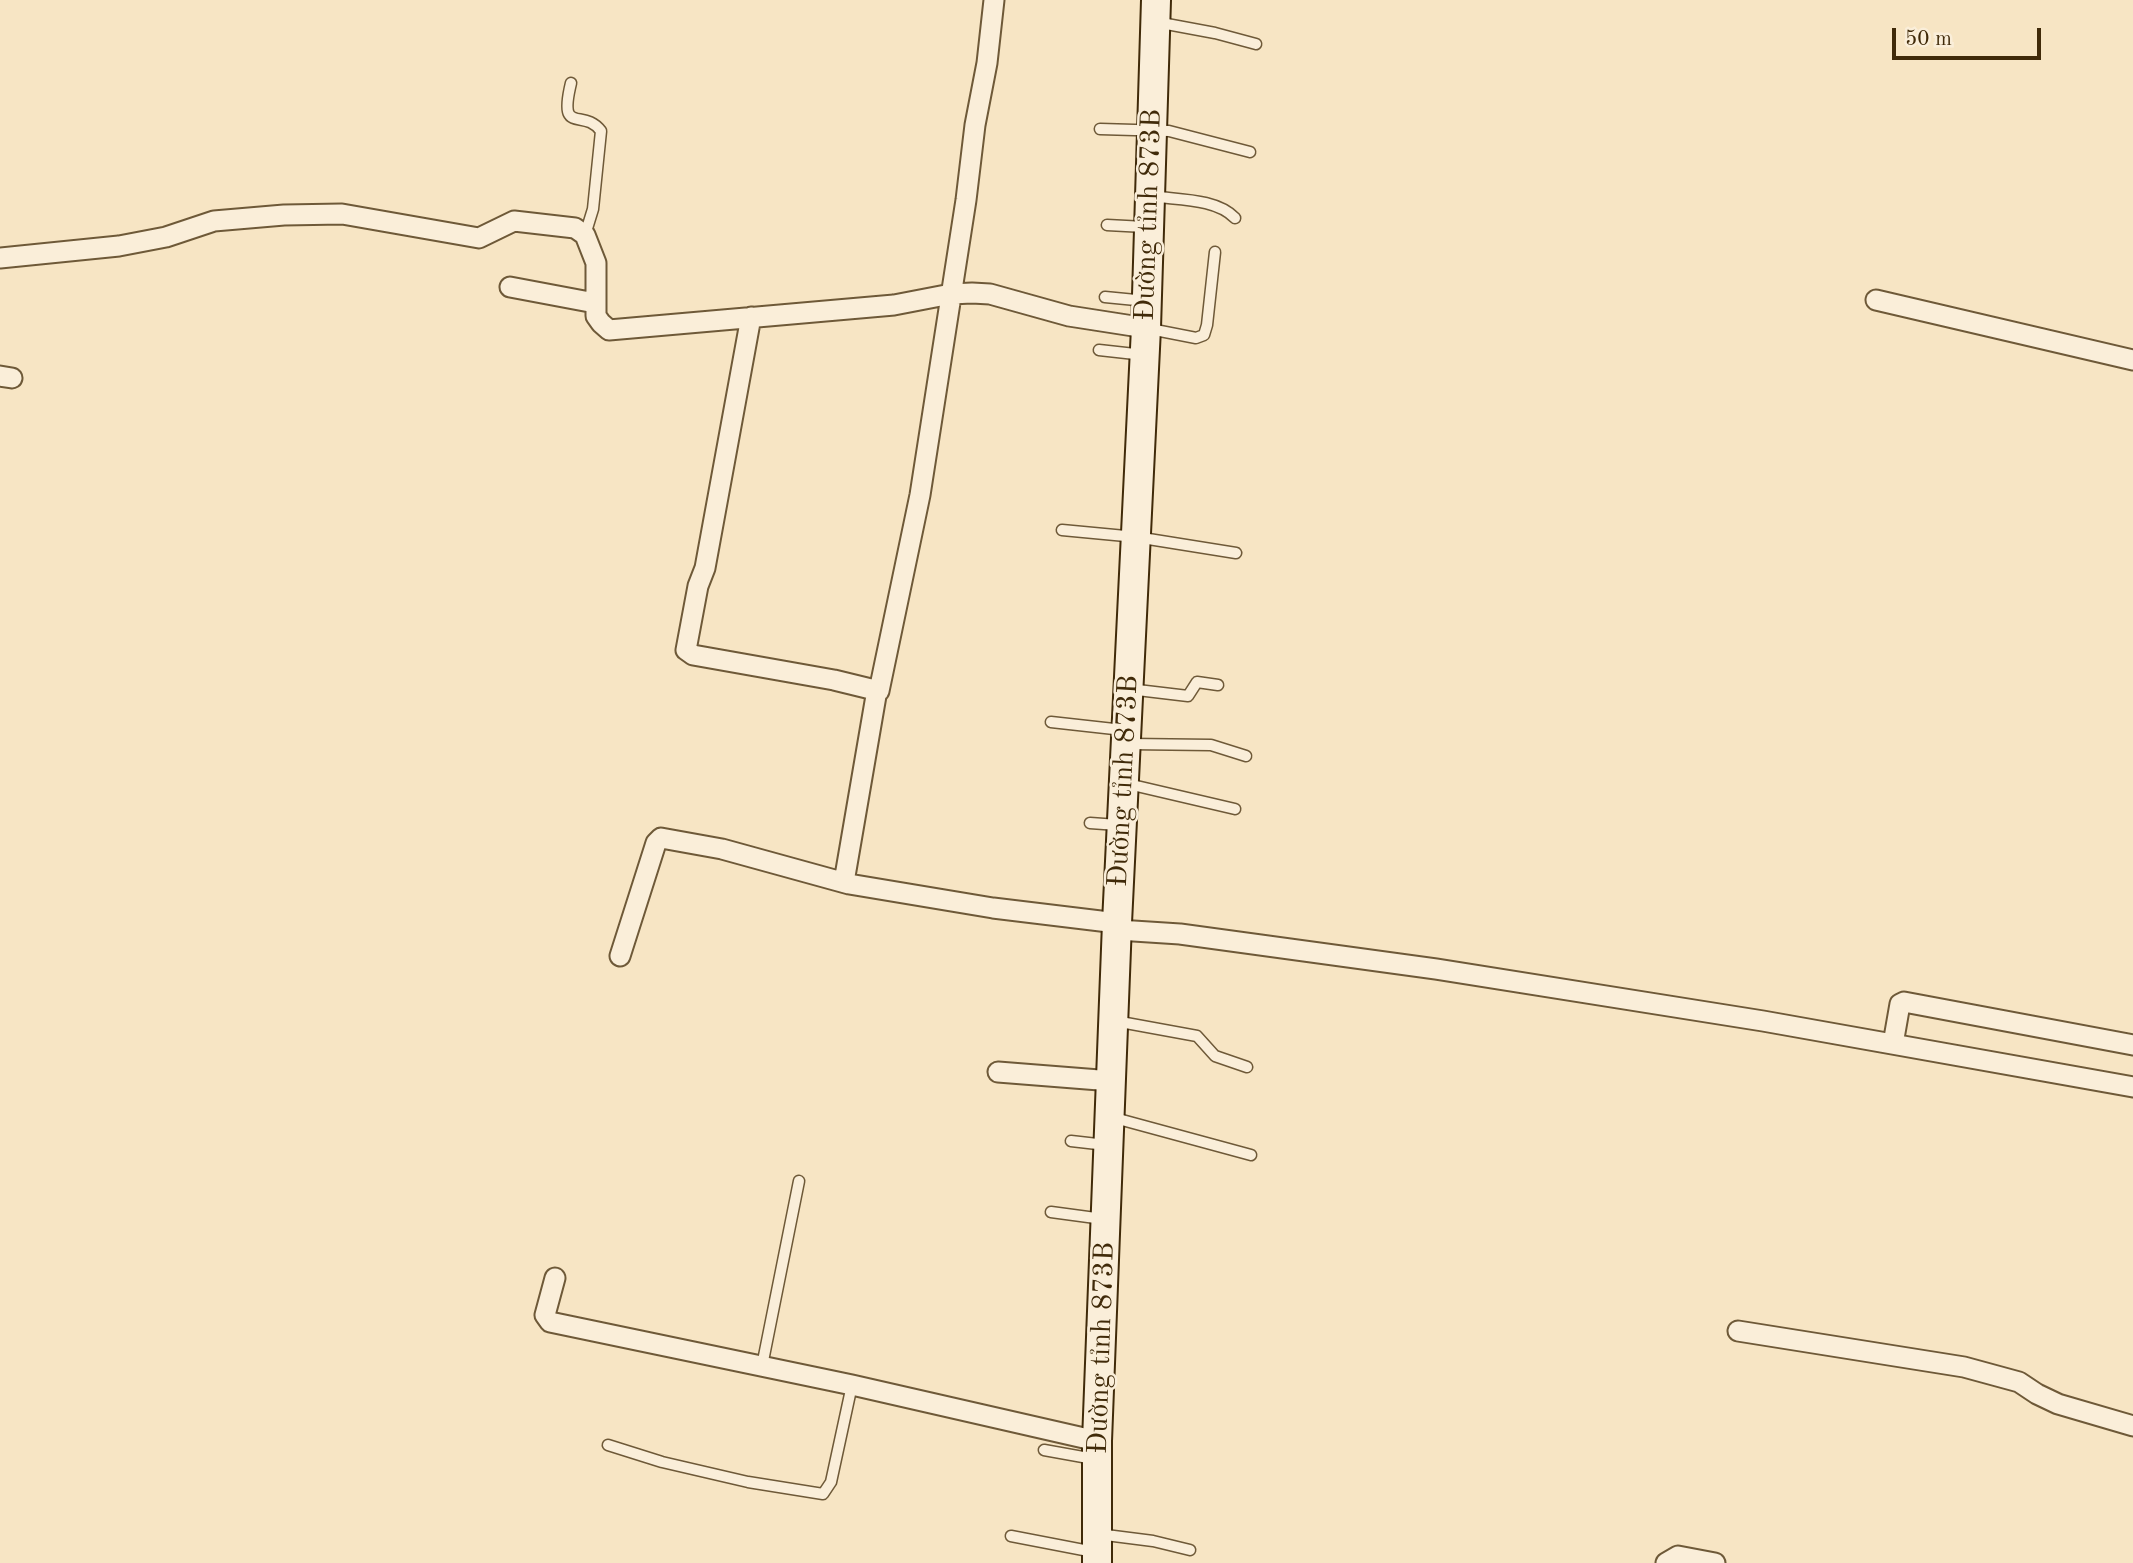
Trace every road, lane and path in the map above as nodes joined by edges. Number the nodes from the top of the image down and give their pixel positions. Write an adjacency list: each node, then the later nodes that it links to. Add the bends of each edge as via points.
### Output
1 (994, 0): 16 (street)
2 (1156, 11): 3 (lane); 6 (main road, Đường tỉnh 873B)
3 (1256, 44)
4 (571, 83): 12 (lane, via 566,104 569,114 601,131 593,209)
5 (1100, 129): 6 (lane)
6 (1153, 129): 7 (lane); 8 (main road, Đường tỉnh 873B)
7 (1250, 152)
8 (1150, 196): 9 (lane, via 1208,204); 11 (main road, Đường tỉnh 873B)
9 (1235, 218)
10 (1107, 225): 11 (lane)
11 (1149, 227): 21 (main road, Đường tỉnh 873B)
12 (585, 235): 14 (street, via 575,228 514,220 479,237 342,214 284,215 214,221 119,246); 19 (street, via 596,263)
13 (1215, 252): 21 (lane, via 1204,335 1196,338)
14 (0, 258)
15 (510, 287): 19 (street)
16 (951, 294): 20 (street, via 894,306); 21 (street, via 990,294 1069,316); 29 (street, via 920,495)
17 (1105, 297): 21 (lane)
18 (1876, 300): 23 (street)
19 (595, 303): 20 (street, via 596,316 609,330)
20 (751, 317): 29 (street, via 686,650)
21 (1146, 328): 22 (lane); 25 (main road, Đường tỉnh 873B)
22 (1099, 350)
23 (2133, 360)
24 (1062, 530): 25 (lane)
25 (1136, 537): 26 (lane); 28 (main road, Đường tỉnh 873B)
26 (1236, 553)
27 (1218, 685): 28 (lane, via 1197,682 1188,696)
28 (1129, 689): 31 (main road, Đường tỉnh 873B)
29 (877, 691): 37 (street)
30 (1051, 722): 31 (lane)
31 (1126, 737): 32 (lane, via 1211,745); 33 (main road, Đường tỉnh 873B)
32 (1246, 756)
33 (1124, 784): 34 (lane); 36 (main road, Đường tỉnh 873B)
34 (1235, 808)
35 (1090, 823): 36 (lane)
36 (1122, 825): 38 (main road, Đường tỉnh 873B)
37 (844, 883): 38 (street); 39 (street, via 722,849 661,838)
38 (1118, 927): 40 (main road, Đường tỉnh 873B); 41 (street, via 1436,969)
39 (621, 956)
40 (1115, 1021): 43 (lane, via 1197,1036 1215,1056); 45 (main road, Đường tỉnh 873B)
41 (1893, 1044): 42 (street, via 1904,1002); 46 (street)
42 (2133, 1045)
43 (1247, 1067)
44 (998, 1072): 45 (street)
45 (1112, 1081): 47 (main road, Đường tỉnh 873B)
46 (2133, 1087)
47 (1111, 1117): 49 (main road, Đường tỉnh 873B); 50 (lane)
48 (1071, 1141): 49 (lane)
49 (1110, 1146): 53 (main road, Đường tỉnh 873B)
50 (1251, 1155)
51 (799, 1181): 56 (lane)
52 (1051, 1212): 53 (lane)
53 (1107, 1219): 61 (main road, Đường tỉnh 873B)
54 (555, 1278): 56 (street, via 545,1315 550,1322)
55 (1738, 1331): 58 (street, via 1964,1367 2019,1382 2058,1404)
56 (762, 1366): 57 (street)
57 (852, 1385): 59 (lane, via 831,1482 823,1494 748,1482); 61 (street)
58 (2133, 1426)
59 (608, 1445)
60 (1044, 1450): 61 (lane)
61 (1098, 1450): 63 (main road, Đường tỉnh 873B)
62 (1011, 1536): 63 (lane)
63 (1097, 1550): 64 (lane, via 1153,1541)
64 (1190, 1550)
65 (1666, 1563): 66 (street, via 1678,1556)
66 (1715, 1563)

